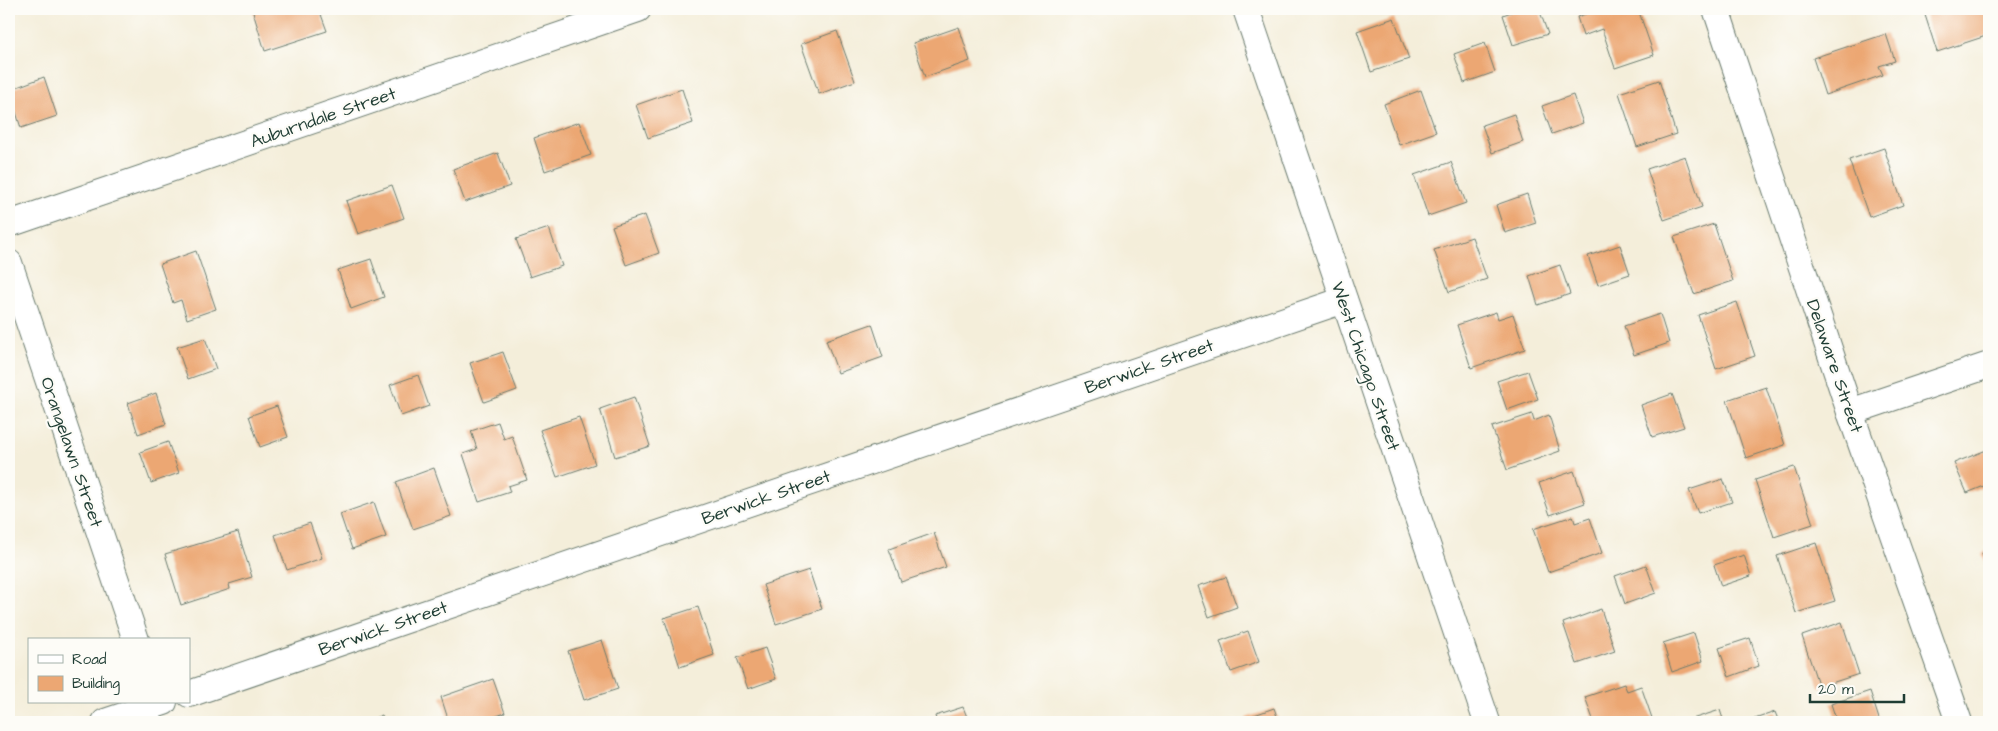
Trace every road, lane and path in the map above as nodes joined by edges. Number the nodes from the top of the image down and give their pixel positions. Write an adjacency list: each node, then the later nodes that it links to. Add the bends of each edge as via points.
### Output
1 (638, 9): 4 (street, Auburndale Street)
2 (1246, 9): 6 (street, West Chicago Street)
3 (1716, 9): 8 (street, Delaware Street)
4 (9, 224)
5 (9, 263): 9 (street, Orangelawn Street)
6 (1344, 300): 10 (street, Berwick Street); 13 (street, West Chicago Street)
7 (1989, 365): 8 (street)
8 (1850, 412): 14 (street, Delaware Street)
9 (135, 638)
10 (190, 694)
11 (161, 708): 12 (street)
12 (105, 722)
13 (1487, 722)
14 (1959, 722)

